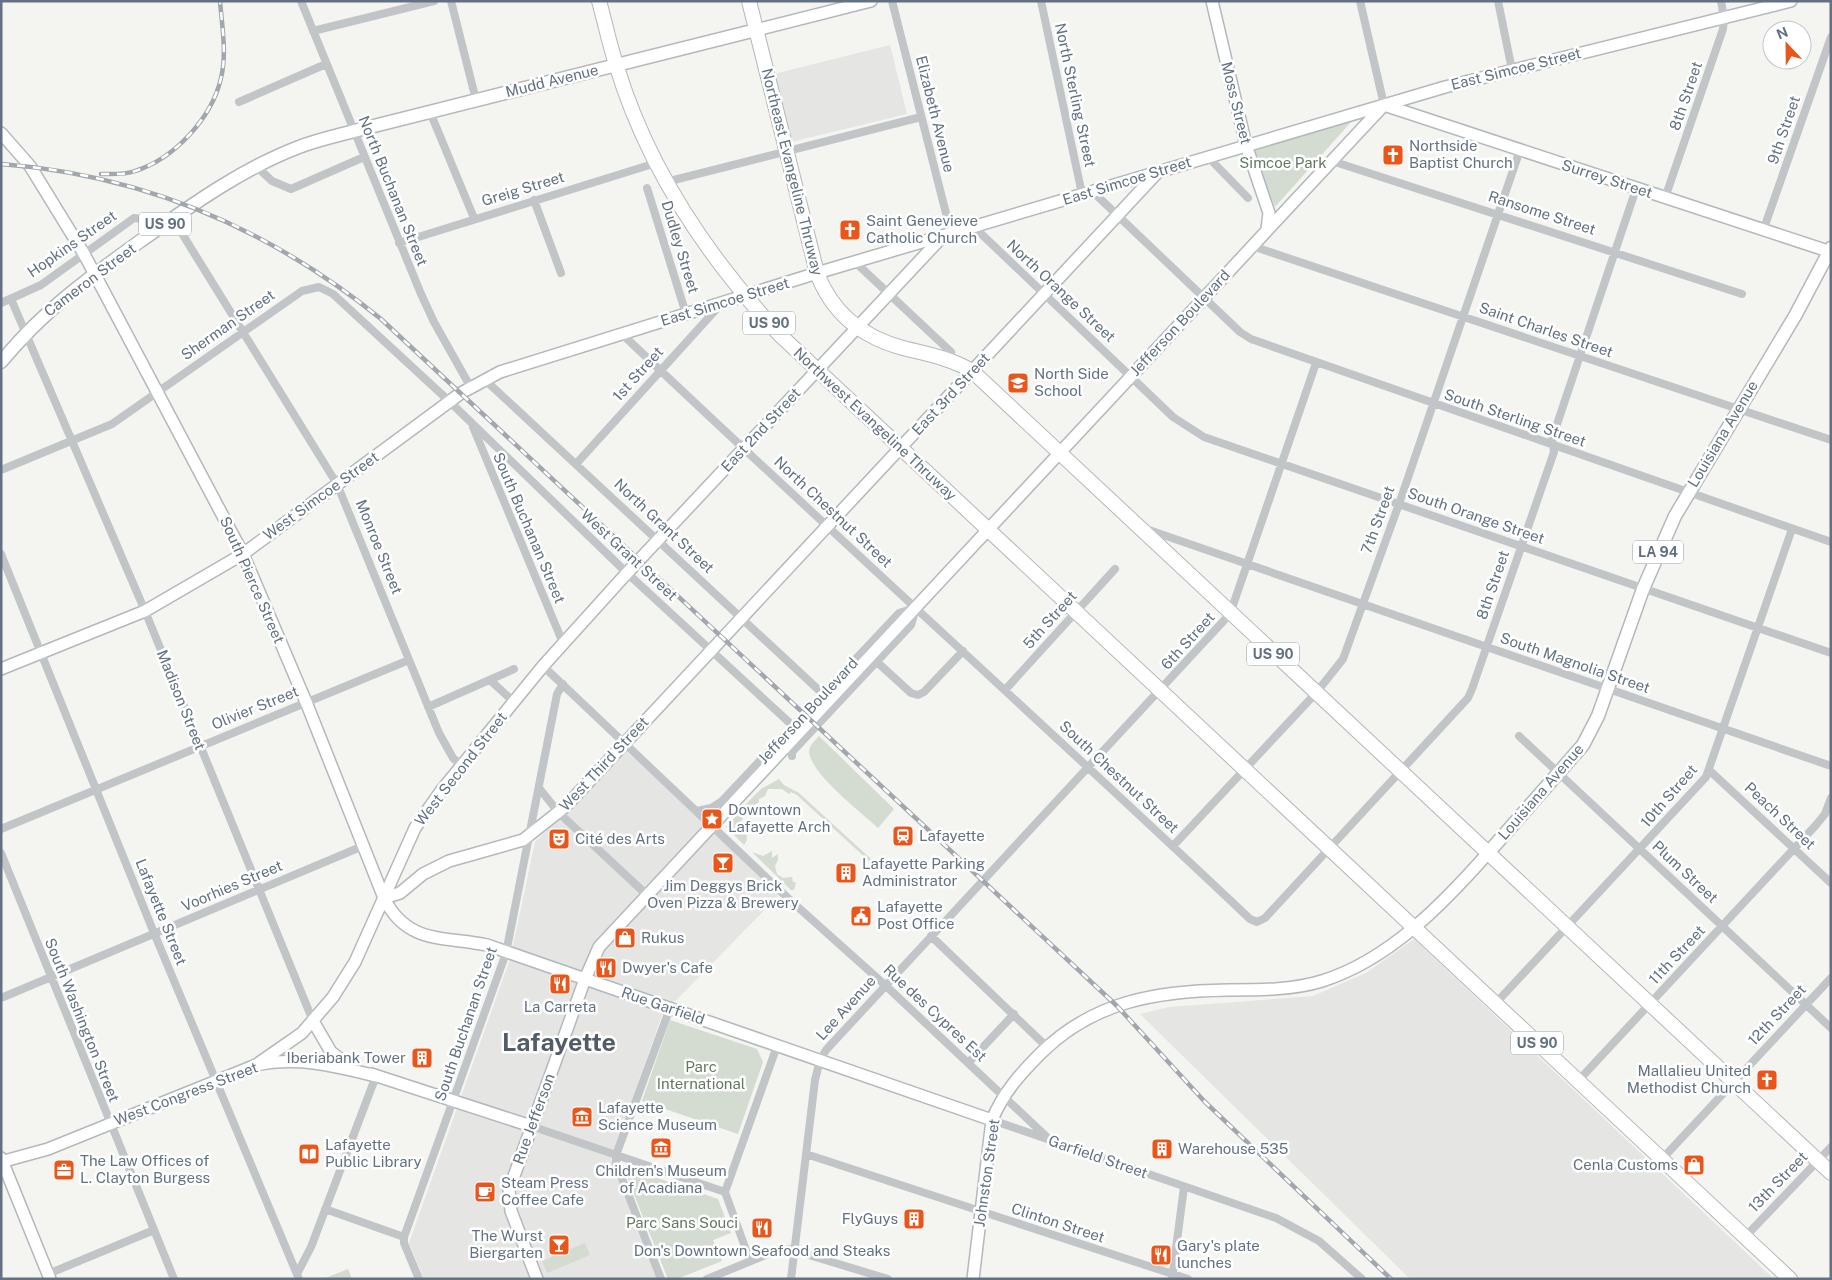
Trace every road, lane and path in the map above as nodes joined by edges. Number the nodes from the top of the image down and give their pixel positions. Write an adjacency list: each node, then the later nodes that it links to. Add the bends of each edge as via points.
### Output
1 (301, 1): 16 (street, North Buchanan Street)
2 (434, 1): 16 (street)
3 (451, 1): 21 (street)
4 (599, 1): 19 (highway, Northwest Evangeline Thruway)
5 (749, 1): 15 (highway, Northeast Evangeline Thruway)
6 (871, 1): 15 (street, Mudd Avenue)
7 (892, 1): 25 (street, Elizabeth Avenue)
8 (1041, 1): 41 (street, North Sterling Street)
9 (1212, 1): 28 (street, Moss Street)
10 (1360, 1): 23 (street)
11 (1498, 1): 20 (street)
12 (1721, 1): 14 (street, 8th Street)
13 (1791, 1): 14 (street, East Simcoe Street)
14 (1724, 18): 20 (street, East Simcoe Street); 43 (street, 8th Street)
15 (756, 30): 19 (main road, Mudd Avenue / US 90); 30 (highway, Northeast Evangeline Thruway / US 90)
16 (313, 31): 18 (street, North Buchanan Street)
17 (1831, 37): 51 (street, 9th Street)
18 (326, 64): 22 (street); 26 (street, North Buchanan Street)
19 (616, 65): 21 (main road, Mudd Avenue / US 90); 34 (highway, Northwest Evangeline Thruway / US 90)
20 (1512, 70): 23 (street, East Simcoe Street)
21 (476, 100): 24 (main road, Mudd Avenue / US 90)
22 (239, 102)
23 (1384, 105): 28 (street, East Simcoe Street); 29 (street, Surrey Street); 33 (street, Jefferson Boulevard)
24 (430, 112): 26 (main road, Mudd Avenue / US 90); 48 (street)
25 (921, 117): 30 (street); 53 (street, Elizabeth Avenue)
26 (354, 131): 31 (street, North Buchanan Street); 35 (main road, Mudd Avenue / US 90, via 300,147)
27 (1, 133): 58 (street, South Pierce Street, via 30,166)
28 (1246, 145): 32 (street, East Simcoe Street); 50 (street, Moss Street, via 1270,213)
29 (1520, 150): 40 (street, Surrey Street); 45 (street, 7th Street)
30 (786, 152): 38 (street); 61 (highway, Northeast Evangeline Thruway / US 90)
31 (364, 157): 35 (street, via 291,189 272,181); 54 (street, North Buchanan Street)
32 (1208, 157): 36 (street, East Simcoe Street); 42 (street)
33 (1332, 161): 45 (street, Ransome Street); 50 (street, Jefferson Boulevard)
34 (656, 163): 38 (highway, Northwest Evangeline Thruway / US 90); 44 (street, Greig Street)
35 (257, 167): 37 (main road, Mudd Avenue / US 90)
36 (1158, 172): 41 (street, East Simcoe Street); 46 (street, East 3rd Street)
37 (238, 177): 47 (main road, Cameron Street / US 90)
38 (666, 182): 66 (highway, Northwest Evangeline Thruway / US 90, via 705,244)
39 (647, 188): 71 (street, Dudley Street)
40 (1636, 189): 43 (street, Surrey Street); 57 (street, 8th Street)
41 (1087, 193): 46 (street); 49 (street, East Simcoe Street)
42 (1248, 198)
43 (1665, 198): 51 (street, Surrey Street)
44 (534, 200): 48 (street, Greig Street); 60 (street)
45 (1499, 213): 57 (street, Ransome Street); 72 (street, 7th Street)
46 (1118, 215): 64 (street, East 3rd Street); 67 (street)
47 (173, 218): 52 (main road, Cameron Street / US 90); 75 (street, Monroe Street)
48 (474, 218): 54 (street, Greig Street)
49 (973, 226): 53 (street, East Simcoe Street); 64 (street, North Orange Street)
50 (1266, 231): 55 (street, Jefferson Boulevard)
51 (1763, 231): 56 (street, Surrey Street)
52 (153, 232): 58 (street, Hopkins Street, via 144,219 134,218); 62 (main road, Cameron Street / US 90)
53 (948, 234): 59 (street, East Simcoe Street); 63 (street, East 2nd Street)
54 (399, 243): 86 (street, North Buchanan Street, via 434,322)
55 (1252, 246): 67 (street, Jefferson Boulevard); 72 (street, Saint Charles Street)
56 (1830, 251): 90 (main road, Louisiana Avenue / LA 94)
57 (1616, 252): 65 (street, Ransome Street); 78 (street, 8th Street)
58 (84, 254): 62 (street, South Pierce Street); 68 (street, Hopkins Street, via 41,285)
59 (855, 262): 61 (street, East Simcoe Street); 63 (street)
60 (561, 273)
61 (817, 273): 66 (street, East Simcoe Street); 73 (highway, Northeast Evangeline Thruway / US 90, via 832,303)
62 (94, 274): 74 (main road, Cameron Street / US 90); 87 (street, South Pierce Street)
63 (890, 294): 73 (street, East 2nd Street); 77 (street)
64 (1045, 294): 83 (street, East 3rd Street); 84 (street, North Orange Street)
65 (1742, 294)
66 (745, 296): 70 (street, East Simcoe Street); 82 (highway, Northwest Evangeline Thruway / US 90)
67 (1203, 298): 80 (street, South Sterling Street, via 1251,339); 84 (street, Jefferson Boulevard)
68 (11, 299): 69 (street, Hopkins Street); 74 (street, Madison Street)
69 (1, 302)
70 (722, 303): 71 (street, East Simcoe Street); 81 (street, 1st Street)
71 (686, 314): 76 (street, East Simcoe Street)
72 (1462, 316): 78 (street, Saint Charles Street); 89 (street, 7th Street)
73 (857, 328): 82 (street, East 2nd Street); 83 (highway, Northeast Evangeline Thruway / US 90, via 881,341 947,359)
74 (26, 331): 79 (main road, Cameron Street / US 90); 93 (street, Madison Street)
75 (242, 332): 87 (street, Sherman Street); 88 (street, Sherman Street, via 302,291 319,287 333,294); 101 (street, Monroe Street)
76 (622, 334): 81 (street, North Chestnut Street); 85 (street, East Simcoe Street)
77 (951, 352)
78 (1580, 356): 90 (street, Saint Charles Street); 94 (street, 8th Street)
79 (1, 362)
80 (1316, 363): 89 (street, South Sterling Street); 98 (street, 6th Street)
81 (660, 369): 96 (street, North Chestnut Street); 99 (street, 1st Street)
82 (817, 370): 95 (highway, Northwest Evangeline Thruway / US 90); 96 (street, East 2nd Street)
83 (972, 371): 95 (street, East 3rd Street); 97 (highway, Northeast Evangeline Thruway / US 90)
84 (1131, 375): 97 (street, Jefferson Boulevard); 98 (street, South Orange Street, via 1193,432)
85 (484, 379): 86 (street, East Simcoe Street); 99 (street, North Grant Street)
86 (470, 386): 88 (street, West Simcoe Street)
87 (158, 391): 93 (street, Sherman Street, via 112,424); 112 (street, South Pierce Street)
88 (450, 401): 91 (street, West Grant Street); 101 (street, West Simcoe Street)
89 (1432, 404): 94 (street, South Sterling Street); 103 (street, 7th Street)
90 (1738, 409): 92 (street, Saint Charles Street); 102 (main road, Louisiana Avenue / LA 94)
91 (472, 423): 116 (street, West Grant Street); 126 (street, South Buchanan Street)
92 (1831, 440)
93 (74, 442): 100 (street, Sherman Street); 120 (street, Madison Street)
94 (1552, 445): 102 (street, South Sterling Street); 110 (street, 8th Street, via 1554,452)
95 (900, 448): 104 (street, East 3rd Street); 107 (highway, Northwest Evangeline Thruway / US 90)
96 (743, 449): 104 (street, North Chestnut Street); 108 (street, East 2nd Street)
97 (1060, 452): 105 (highway, US 90); 107 (street, Jefferson Boulevard)
98 (1281, 463): 103 (street, South Orange Street); 114 (street, 6th Street)
99 (576, 464): 108 (street, North Grant Street)
100 (1, 470)
101 (338, 484): 112 (street, West Simcoe Street); 132 (street, Monroe Street)
102 (1688, 492): 106 (street, South Sterling Street); 117 (main road, Louisiana Avenue / LA 94, via 1662,541)
103 (1399, 504): 110 (street, South Orange Street); 118 (street, 7th Street)
104 (828, 526): 119 (street, North Chestnut Street); 123 (street, East 3rd Street)
105 (1140, 527): 114 (street, South Magnolia Street); 122 (highway, US 90)
106 (1792, 529): 109 (street, South Sterling Street); 124 (street, 10th Street)
107 (989, 530): 119 (street, Jefferson Boulevard); 121 (highway, US 90)
108 (658, 540): 113 (street, East 2nd Street); 123 (street, North Grant Street)
109 (1831, 542)
110 (1521, 546): 117 (street, South Orange Street); 127 (street, 8th Street)
111 (1, 554): 130 (street, Lafayette Street)
112 (243, 554): 120 (street, West Simcoe Street); 144 (street, South Pierce Street)
113 (641, 559): 116 (street, West Second Street)
114 (1246, 563): 118 (street, South Magnolia Street); 122 (street, 6th Street)
115 (1115, 569): 121 (street, 5th Street)
116 (627, 573): 126 (street, West Second Street); 128 (street, West Grant Street)
117 (1643, 589): 124 (street, South Orange Street); 139 (main road, Louisiana Avenue / LA 94)
118 (1362, 603): 127 (street, South Magnolia Street); 142 (street, 7th Street, via 1343,659)
119 (916, 608): 129 (street, South Chestnut Street); 133 (street, Jefferson Boulevard, via 911,625); 143 (street, Jefferson Boulevard, via 899,613); 165 (street, Jefferson Boulevard)
120 (145, 611): 130 (street, West Simcoe Street); 151 (street, Madison Street)
121 (1076, 611): 140 (street, 5th Street); 141 (highway, US 90)
122 (1230, 614): 141 (street, 6th Street); 142 (highway, US 90)
123 (742, 618): 125 (street, East 3rd Street); 143 (street, North Grant Street)
124 (1758, 628): 131 (street, South Orange Street); 148 (street, 10th Street)
125 (724, 637): 128 (street, West Third Street)
126 (563, 643): 134 (street, West Second Street)
127 (1486, 646): 139 (street, South Magnolia Street); 158 (street, 8th Street, via 1468,698)
128 (712, 650): 147 (street, West Grant Street); 150 (street, West Third Street)
129 (963, 651): 133 (street, via 918,695 911,693); 140 (street, South Chestnut Street)
130 (42, 653): 135 (street, West Simcoe Street); 161 (street, Lafayette Street)
131 (1831, 653)
132 (409, 660): 144 (street, Olivier Street); 146 (street, Monroe Street)
133 (877, 662): 152 (street, Jefferson Boulevard, via 792,752)
134 (543, 666): 138 (street, Rue des Cypres Est); 145 (street, West Second Street)
135 (1, 669)
136 (514, 669): 137 (street)
137 (490, 680): 145 (street); 146 (street)
138 (563, 684): 150 (street, Rue des Cypres Est); 160 (street, South Buchanan Street, via 557,694)
139 (1608, 688): 148 (street, South Magnolia Street); 159 (main road, Louisiana Avenue / LA 94, via 1590,732)
140 (1005, 690): 155 (street, South Chestnut Street)
141 (1161, 691): 155 (street, 6th Street); 156 (highway, US 90)
142 (1316, 693): 156 (street, 7th Street); 158 (highway, US 90)
143 (823, 694): 147 (street, Jefferson Boulevard)
144 (306, 702): 151 (street, Olivier Street); 168 (street, South Pierce Street)
145 (514, 702): 153 (street, West Second Street)
146 (428, 706): 153 (street, Monroe Street, via 444,744)
147 (793, 726): 163 (street, Jefferson Boulevard, via 722,801)
148 (1725, 729): 154 (street, South Magnolia Street); 157 (street, 10th Street)
149 (1519, 736): 159 (street, Plum Street)
150 (626, 742): 163 (street, Rue des Cypres Est); 164 (street, West Third Street)
151 (199, 746): 161 (street, Olivier Street); 177 (street, Madison Street)
152 (792, 756)
153 (462, 766): 179 (street, West Second Street, via 415,828)
154 (1831, 766)
155 (1088, 767): 169 (street, South Chestnut Street); 175 (street, 6th Street)
156 (1245, 770): 169 (street, 7th Street); 170 (highway, US 90)
157 (1709, 770): 171 (street, 10th Street, via 1701,784); 172 (street, Peach Street)
158 (1400, 771): 170 (street, 8th Street); 174 (highway, US 90)
159 (1559, 775): 171 (street, Plum Street); 174 (main road, Louisiana Avenue / LA 94)
160 (539, 788): 164 (street); 167 (street, South Buchanan Street)
161 (97, 789): 166 (street, Olivier Street); 184 (street, Lafayette Street)
162 (1831, 798): 172 (street, 11th Street, via 1824,814)
163 (697, 811): 165 (street, Rue des Cypres Est)
164 (559, 813): 167 (street, West Third Street); 178 (street)
165 (712, 825): 178 (street, Rue Jefferson); 190 (street, Rue des Cypres Est)
166 (1, 829)
167 (530, 836): 179 (street, West Third Street, via 516,844 449,860 423,874 400,893); 186 (street, South Buchanan Street)
168 (363, 846): 177 (street, Voorhies Street); 179 (street, South Pierce Street)
169 (1173, 846): 180 (street, South Chestnut Street)
170 (1329, 848): 180 (street, 8th Street, via 1265,918); 182 (highway, US 90)
171 (1640, 849): 181 (street, Plum Street); 183 (street, 10th Street)
172 (1795, 849): 176 (street, Peach Street); 181 (street, 11th Street)
173 (1, 853): 187 (street, South Washington Street)
174 (1488, 853): 182 (street, Louisiana Avenue); 183 (highway, US 90)
175 (983, 880): 185 (street, Lee Avenue)
176 (1831, 883)
177 (259, 889): 184 (street, Voorhies Street); 198 (street, Madison Street)
178 (647, 895): 189 (street, Rue Jefferson, via 596,950)
179 (384, 898): 186 (street, South Pierce Street, via 393,912 416,932 436,939 478,943); 198 (street, West Second Street, via 355,962)
180 (1257, 922)
181 (1722, 926): 193 (street, 11th Street); 194 (street, Plum Street)
182 (1414, 927): 192 (highway, US 90); 195 (street, Louisiana Avenue, via 1356,967 1321,981 1285,988 1165,993)
183 (1568, 927): 192 (street, 10th Street); 193 (highway, US 90)
184 (154, 933): 187 (street, Voorhies Street); 206 (street, Lafayette Street)
185 (931, 936): 190 (street, Lee Avenue); 197 (street)
186 (506, 952): 189 (street, Rue Garfield); 210 (street, South Buchanan Street)
187 (51, 978): 191 (street, Voorhies Street); 212 (street, South Washington Street)
188 (1831, 978): 194 (street, 12th Street)
189 (585, 979): 196 (street, Rue Garfield); 213 (street, Rue Jefferson)
190 (885, 984): 202 (street, Lee Avenue); 203 (street, Rue des Cypres Est)
191 (1, 998)
192 (1495, 1004): 207 (highway, US 90)
193 (1650, 1004): 207 (street, 11th Street); 208 (highway, US 90)
194 (1806, 1005): 199 (street, Plum Street); 208 (street, 12th Street)
195 (1117, 1006): 201 (street, Johnston Street, via 1085,1019)
196 (670, 1008): 200 (street, Rue Garfield); 217 (street)
197 (1014, 1014): 201 (street); 203 (street)
198 (313, 1021): 204 (street, West Second Street, via 294,1040); 205 (street, Madison Street, via 324,1043 340,1060)
199 (1831, 1028)
200 (777, 1046): 202 (street, Rue Garfield); 223 (street)
201 (1047, 1047): 209 (street, Johnston Street)
202 (820, 1060): 211 (street, Garfield Street); 216 (street, Lee Avenue)
203 (969, 1062): 209 (street, Rue des Cypres Est)
204 (256, 1065): 205 (street, West Congress Street, via 279,1061 316,1062); 206 (street, West Congress Street)
205 (376, 1076): 210 (street); 224 (street)
206 (217, 1081): 212 (street, West Congress Street); 231 (street, Lafayette Street)
207 (1578, 1081): 218 (highway, US 90)
208 (1734, 1082): 218 (street, 12th Street); 220 (highway, US 90)
209 (1004, 1095): 211 (street, Johnston Street); 214 (street, Rue des Cypres Est)
210 (454, 1101): 213 (street); 227 (street, South Buchanan Street)
211 (992, 1120): 214 (street, Garfield Street); 225 (street, Johnston Street)
212 (110, 1124): 219 (street, West Congress Street, via 48,1149); 226 (street, South Washington Street)
213 (531, 1126): 217 (street); 236 (street, Rue Jefferson, via 508,1198)
214 (1051, 1141): 222 (street, Garfield Street)
215 (1831, 1146): 220 (street, 13th Street)
216 (806, 1154): 225 (street, Clinton Street); 229 (street, Lee Avenue)
217 (616, 1155): 223 (street); 237 (street, via 618,1170)
218 (1662, 1159): 228 (highway, US 90)
219 (2, 1160): 233 (street)
220 (1818, 1161): 221 (highway, US 90); 228 (street, 13th Street)
221 (1831, 1173)
222 (1184, 1187): 232 (street); 243 (street, Garfield Street, via 1294,1226 1319,1241)
223 (724, 1192): 230 (street)
224 (325, 1209): 227 (street); 231 (street)
225 (980, 1212): 232 (street, Clinton Street); 241 (street, Johnston Street)
226 (154, 1230): 233 (street); 234 (street, South Washington Street)
227 (404, 1237): 235 (street)
228 (1745, 1237): 244 (highway, US 90)
229 (794, 1249): 230 (street); 239 (street, Lee Avenue); 240 (street)
230 (750, 1261): 238 (street)
231 (298, 1276)
232 (1173, 1276): 242 (street, Clinton Street)
233 (49, 1277)
234 (174, 1279)
235 (418, 1279)
236 (537, 1279)
237 (661, 1279)
238 (708, 1279)
239 (790, 1279)
240 (888, 1279)
241 (972, 1279)
242 (1188, 1279)
243 (1362, 1279)
244 (1790, 1279)

